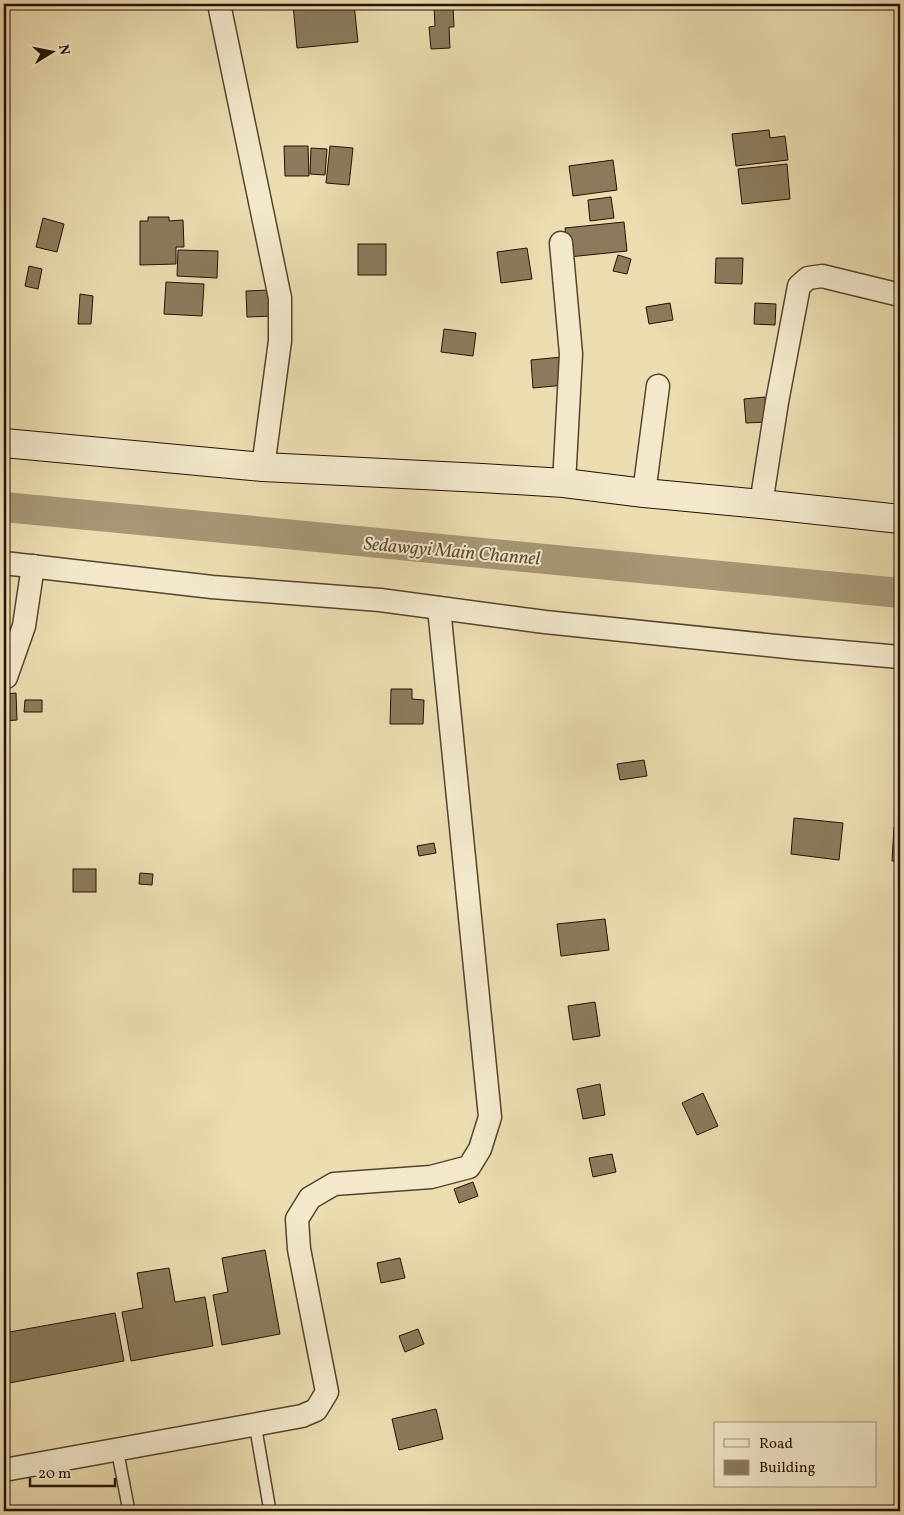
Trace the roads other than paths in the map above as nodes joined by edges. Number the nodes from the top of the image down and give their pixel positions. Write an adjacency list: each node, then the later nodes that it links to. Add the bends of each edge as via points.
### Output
1 (219, 4): 6 (street, via 280,298 280,341)
2 (561, 243): 7 (street, via 571,354)
3 (900, 294): 9 (street, via 822,276 808,278 800,286)
4 (658, 386): 8 (street)
5 (4, 443): 6 (street)
6 (263, 467): 7 (street)
7 (564, 483): 8 (street)
8 (644, 493): 9 (street)
9 (761, 504): 10 (street)
10 (900, 519)
11 (4, 564): 12 (street)
12 (32, 566): 13 (street); 15 (street, via 24,626)
13 (440, 608): 14 (street, via 545,622); 16 (street, via 490,1117 480,1149 469,1167 432,1177 334,1184 310,1198 297,1219 299,1249 327,1392 316,1410 302,1416)
14 (900, 657)
15 (6, 677)
16 (255, 1424): 17 (street); 20 (lane)
17 (117, 1449): 18 (street); 19 (lane)
18 (4, 1470)
19 (129, 1511)
20 (270, 1511)

